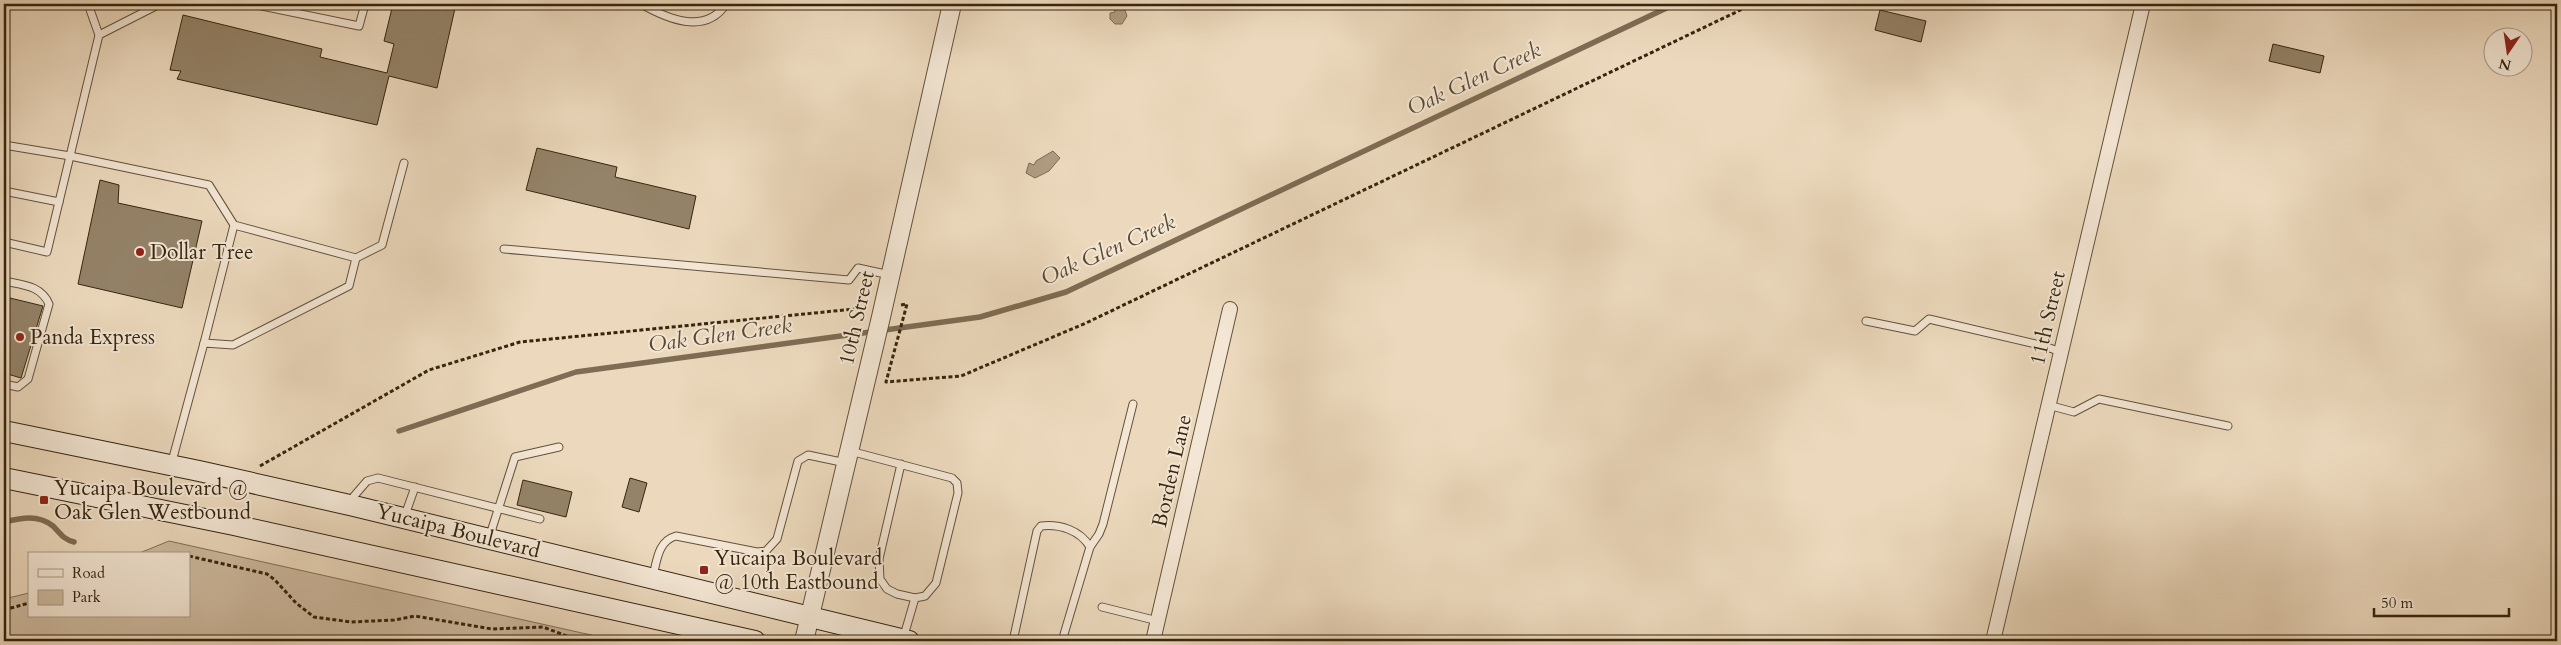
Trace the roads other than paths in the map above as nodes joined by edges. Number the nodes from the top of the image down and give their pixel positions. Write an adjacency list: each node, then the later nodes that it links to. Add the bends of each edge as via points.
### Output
1 (88, 4): 9 (lane)
2 (160, 4): 9 (lane)
3 (252, 4): 4 (lane, via 359,26)
4 (364, 4)
5 (641, 4): 6 (lane, via 671,19 686,22 708,18)
6 (726, 4)
7 (952, 4): 19 (street, 10th Street)
8 (2143, 4): 24 (street, 11th Street)
9 (99, 35): 11 (lane)
10 (4, 145): 11 (lane)
11 (70, 156): 14 (lane); 15 (lane, via 209,185)
12 (404, 163): 18 (lane, via 382,245)
13 (4, 191): 14 (lane)
14 (59, 202): 16 (lane, via 47,252)
15 (234, 225): 18 (lane); 23 (lane)
16 (4, 242)
17 (504, 249): 19 (lane, via 849,280 858,268)
18 (356, 258): 23 (lane, via 349,286 233,345)
19 (890, 275): 31 (street, 10th Street)
20 (4, 281): 25 (lane, via 39,289 49,304 28,379 18,387)
21 (1230, 309): 46 (street, Borden Lane)
22 (1866, 321): 24 (lane, via 1914,331 1929,319)
23 (204, 343): 33 (lane)
24 (2061, 352): 27 (street, 11th Street)
25 (4, 384)
26 (1133, 404): 41 (lane, via 1103,524)
27 (2048, 405): 28 (lane, via 2074,412 2099,399); 53 (street, 11th Street)
28 (2228, 426)
29 (4, 431): 33 (main road, Yucaipa Boulevard)
30 (559, 447): 37 (lane, via 516,457)
31 (848, 457): 32 (lane); 42 (lane, via 808,455 798,461 776,539 766,551 676,536 662,544); 45 (street, 10th Street)
32 (902, 464): 43 (lane, via 879,559 880,579 888,589); 43 (lane, via 952,478 957,483 958,493 936,583 924,596)
33 (171, 465): 36 (main road, Yucaipa Boulevard)
34 (4, 478): 48 (main road, Yucaipa Boulevard, via 234,525)
35 (415, 487): 36 (lane, via 378,478 368,481); 37 (lane); 38 (lane)
36 (346, 504): 38 (main road, Yucaipa Boulevard)
37 (499, 509): 39 (lane); 40 (lane)
38 (404, 518): 40 (main road, Yucaipa Boulevard)
39 (540, 519)
40 (489, 539): 42 (main road, Yucaipa Boulevard)
41 (1090, 547): 50 (lane, via 1077,531 1041,526 1035,540); 51 (lane)
42 (652, 579): 45 (main road, Yucaipa Boulevard)
43 (915, 598): 47 (lane)
44 (1102, 606): 46 (lane)
45 (809, 617): 47 (main road, Yucaipa Boulevard); 49 (street, 10th Street)
46 (1158, 621): 52 (street, Borden Lane)
47 (906, 640)
48 (755, 641)
49 (804, 641)
50 (1013, 641)
51 (1062, 641)
52 (1153, 641)
53 (1993, 641)

